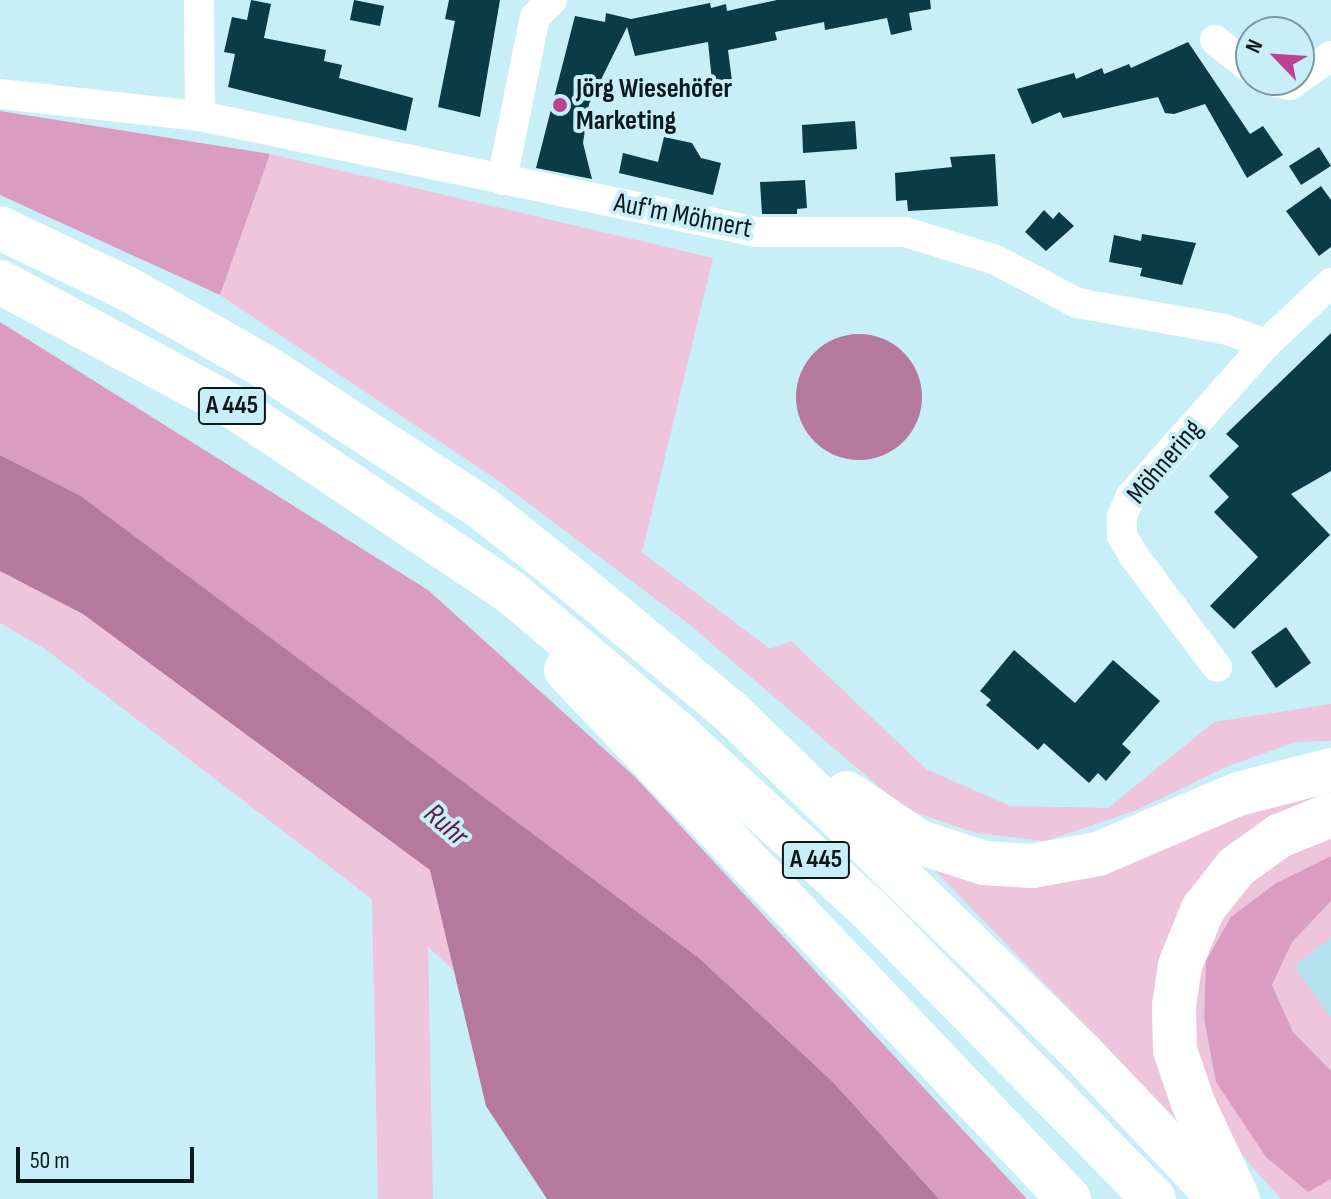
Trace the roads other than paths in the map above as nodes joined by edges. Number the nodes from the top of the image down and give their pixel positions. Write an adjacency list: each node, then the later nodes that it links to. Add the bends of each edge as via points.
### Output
1 (199, 0): 6 (street)
2 (537, 3): 7 (street)
3 (1215, 40): 4 (street)
4 (1235, 56)
5 (0, 94): 6 (street, Auf'm Möhnert)
6 (200, 116): 7 (street, Auf'm Möhnert)
7 (502, 180): 11 (street, Auf'm Möhnert, via 757,232 905,232 996,260 1077,303 1224,329)
8 (0, 228): 14 (highway, A 445, via 126,288 334,410 482,508)
9 (0, 282): 12 (highway, A 445, via 237,409)
10 (1331, 283): 11 (street)
11 (1266, 344): 13 (street, Möhnering, via 1131,496 1122,516 1122,536 1134,556)
12 (451, 550): 17 (highway); 18 (highway, A 445, via 513,594 674,730 870,910)
13 (1217, 667)
14 (697, 682): 15 (highway, via 773,732 896,830 984,863 1032,866 1098,854 1238,794); 19 (highway, A 445, via 1081,1052)
15 (1331, 770)
16 (1331, 815): 20 (highway, via 1279,836 1236,867 1203,909 1180,965 1175,1050 1193,1103)
17 (1069, 1199)
18 (1154, 1199)
19 (1220, 1199)
20 (1238, 1199)

